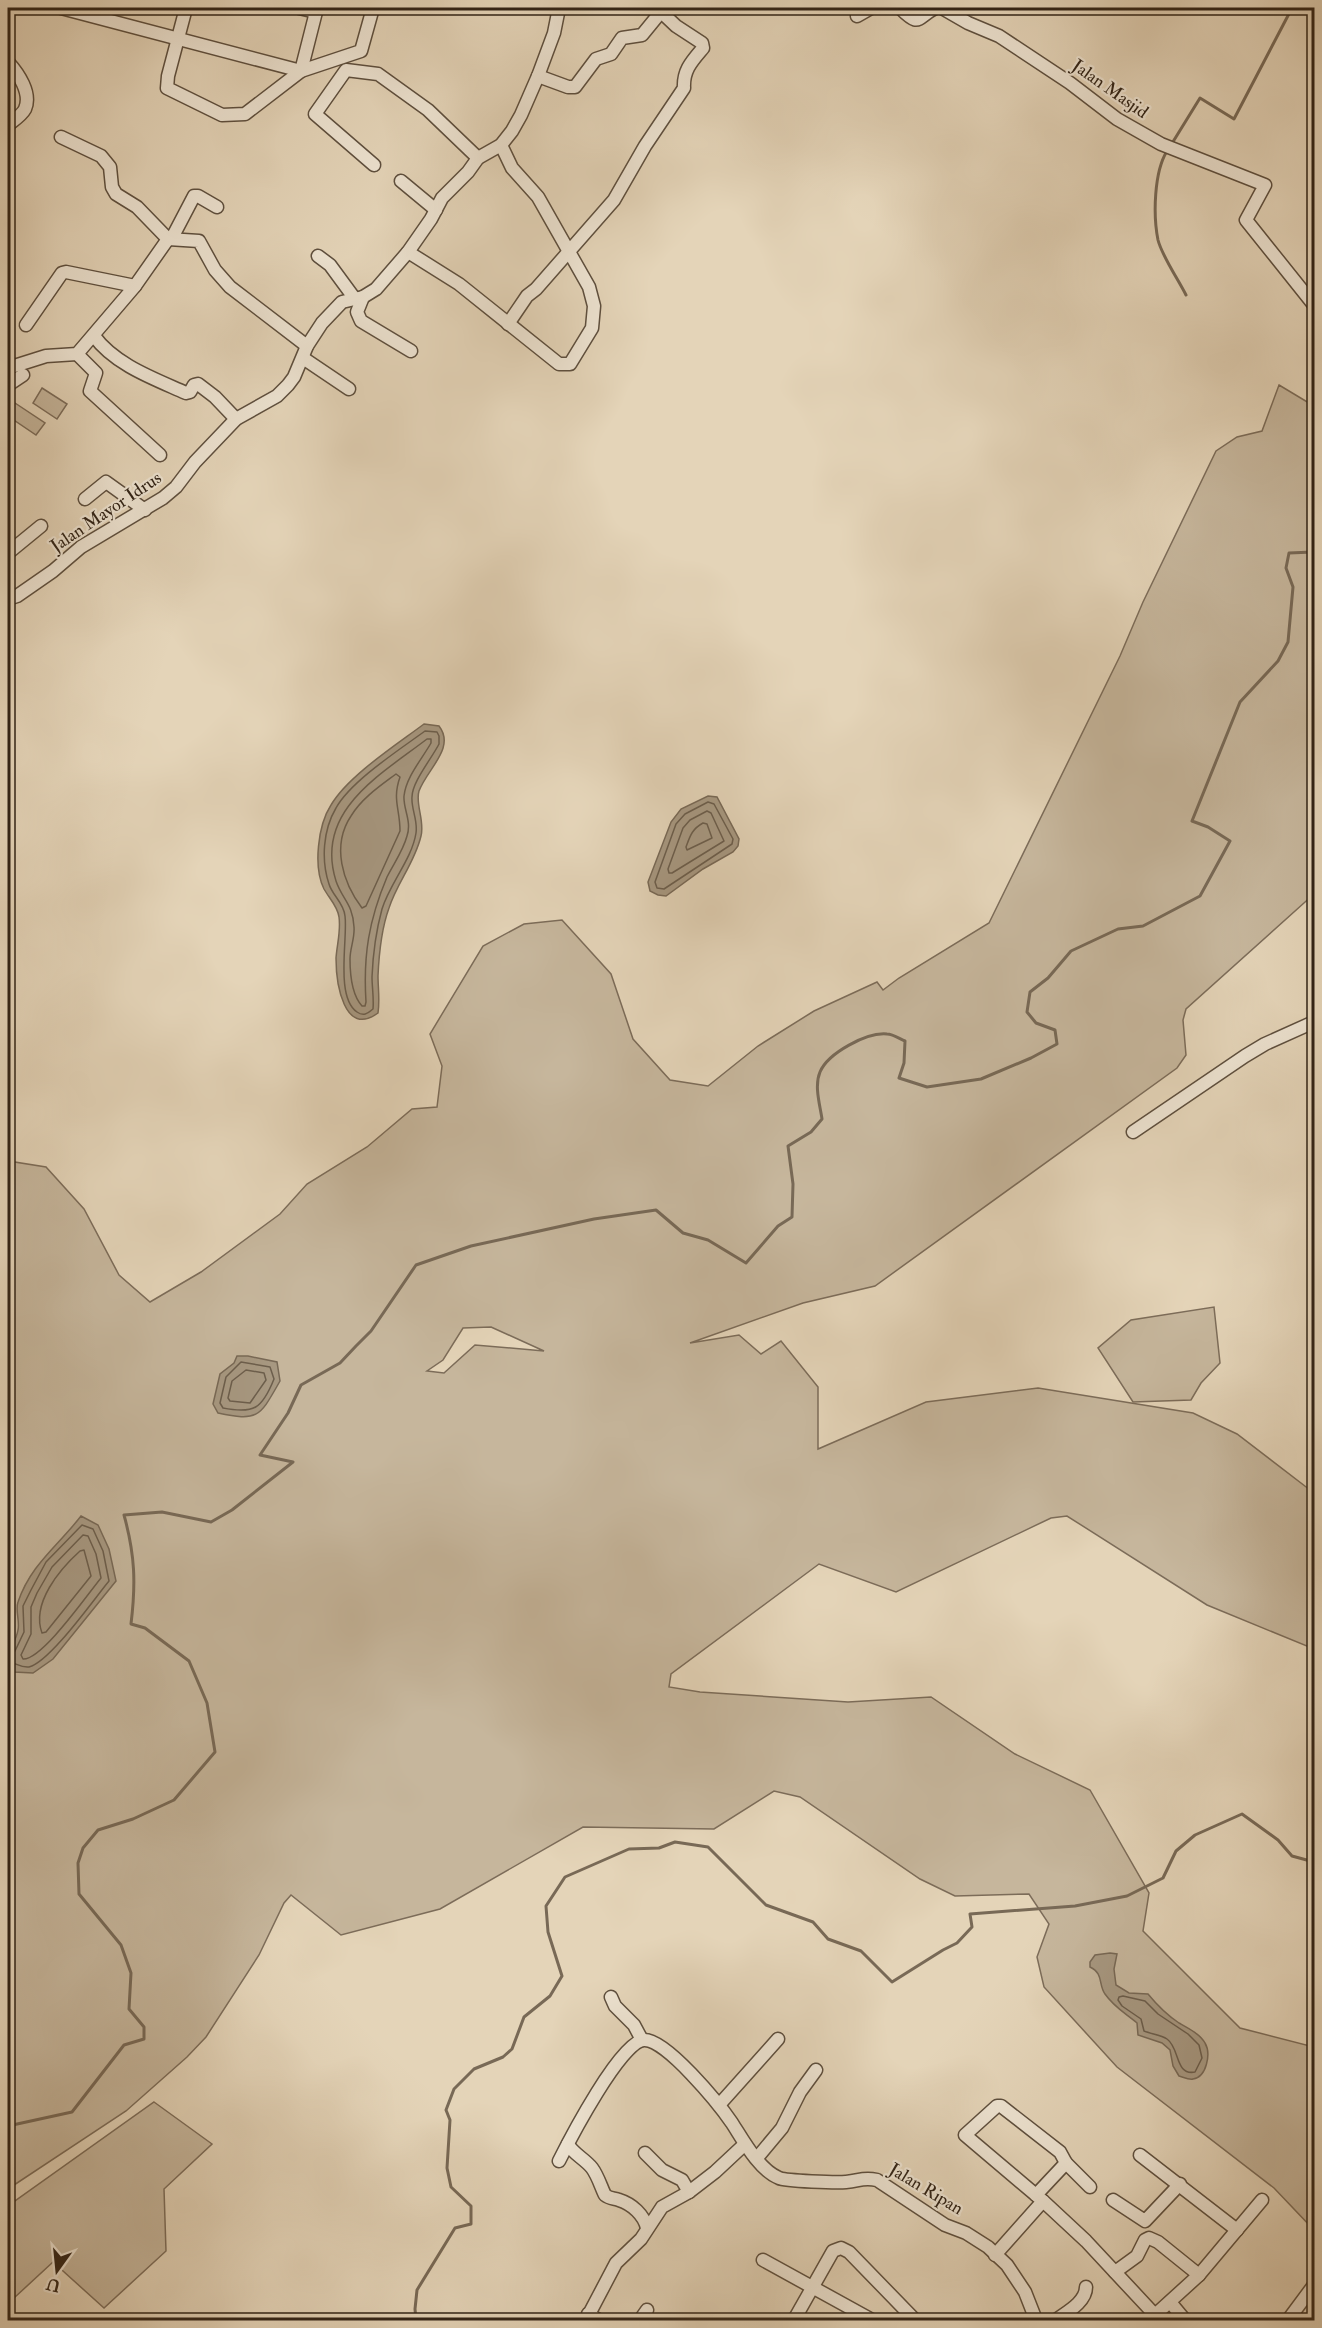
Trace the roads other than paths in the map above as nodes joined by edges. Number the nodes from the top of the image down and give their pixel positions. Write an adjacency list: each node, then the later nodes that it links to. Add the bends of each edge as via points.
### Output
1 (61, 8): 13 (street)
2 (186, 8): 13 (street)
3 (299, 8): 10 (street)
4 (374, 8): 15 (street, via 361,51)
5 (560, 8): 16 (street, Jalan Mayor Idrus)
6 (871, 8): 12 (street)
7 (900, 8): 8 (street, via 917,20)
8 (935, 8)
9 (942, 8): 31 (street, Jalan Masjid, via 999,36 1117,119 1161,144 1265,185 1246,220)
10 (317, 10): 15 (street)
11 (659, 10): 16 (street, via 642,35 622,38 611,54 596,59 575,87); 27 (street, via 702,43 703,48 688,67 684,88 614,200)
12 (857, 16)
13 (178, 38): 15 (street); 15 (street, via 167,88 222,115 245,114)
14 (8, 62): 17 (street, via 27,95 24,111)
15 (301, 70)
16 (538, 76): 19 (street, Jalan Mayor Idrus, via 521,115)
17 (8, 125)
18 (61, 137): 25 (street, via 101,156 110,167 116,194 137,207)
19 (501, 145): 20 (street, Jalan Mayor Idrus); 27 (street, via 512,168 538,197)
20 (478, 158): 21 (street, via 428,110 378,74 346,70 315,114); 24 (street, Jalan Mayor Idrus)
21 (374, 165)
22 (402, 181): 24 (street)
23 (216, 207): 25 (street, via 194,196)
24 (436, 210): 26 (street, Jalan Mayor Idrus)
25 (170, 239): 29 (street); 36 (street, via 199,241 230,287)
26 (408, 252): 30 (street, Jalan Mayor Idrus, via 376,289); 32 (street, via 459,284)
27 (569, 252): 32 (street, via 527,296); 32 (street, via 589,286 594,306 592,328 570,364 559,364)
28 (318, 256): 30 (street)
29 (135, 286): 33 (street, via 62,273); 34 (street)
30 (359, 298): 35 (street, via 357,312 361,321); 36 (street, Jalan Mayor Idrus, via 342,302 336,308)
31 (1314, 305)
32 (508, 324)
33 (26, 325)
34 (94, 336): 37 (street); 42 (street, via 100,345 151,378 186,393 198,384)
35 (411, 351)
36 (305, 352): 41 (street); 42 (street, Jalan Mayor Idrus, via 294,377 277,396)
37 (77, 354): 38 (street, via 46,356); 43 (street, via 96,373 90,391)
38 (8, 368)
39 (23, 375): 40 (street)
40 (8, 385)
41 (349, 389)
42 (236, 419): 45 (street, Jalan Mayor Idrus, via 176,487)
43 (159, 455)
44 (85, 499): 45 (street, via 106,482)
45 (145, 510): 48 (street, Jalan Mayor Idrus, via 81,547)
46 (40, 526): 47 (street)
47 (8, 553)
48 (8, 599)
49 (1314, 1022): 50 (street, via 1245,1056)
50 (1132, 1132)
51 (611, 1996): 53 (street, via 615,2006 634,2025)
52 (778, 2039): 55 (street)
53 (638, 2042): 55 (street, Jalan Ripan, via 660,2047 685,2067); 56 (street, via 598,2091)
54 (816, 2070): 60 (street, via 782,2128)
55 (718, 2104): 57 (street, Jalan Ripan)
56 (568, 2144): 61 (street); 69 (street, via 594,2171 605,2195 634,2208)
57 (745, 2144): 60 (street, Jalan Ripan); 65 (street)
58 (645, 2154): 65 (street, via 662,2170 682,2180)
59 (1140, 2155): 63 (street)
60 (757, 2158): 71 (street, Jalan Ripan, via 779,2178 878,2180)
61 (559, 2161)
62 (1066, 2163): 64 (street); 66 (street); 66 (street, via 1060,2152 1001,2106 965,2135)
63 (1180, 2184): 68 (street, via 1145,2221); 70 (street)
64 (1090, 2187)
65 (689, 2192): 69 (street, via 662,2207)
66 (1040, 2198): 71 (street); 73 (street)
67 (1262, 2199): 70 (street)
68 (1113, 2200)
69 (647, 2228): 79 (street, via 616,2263)
70 (1237, 2230): 74 (street)
71 (995, 2255): 85 (street, Jalan Ripan, via 1007,2265 1025,2292)
72 (763, 2260): 77 (street)
73 (1115, 2272): 74 (street, via 1137,2256 1149,2238); 80 (street)
74 (1199, 2275): 78 (street)
75 (1314, 2285): 88 (street)
76 (1086, 2287): 86 (street, via 1082,2299)
77 (811, 2289): 82 (street); 83 (street); 84 (street, via 833,2251 841,2248)
78 (1170, 2302): 80 (street); 87 (street)
79 (587, 2317): 81 (street)
80 (1152, 2318)
81 (600, 2320)
82 (794, 2320)
83 (872, 2320)
84 (915, 2320)
85 (1036, 2320)
86 (1056, 2320)
87 (1185, 2320)
88 (1288, 2320)

